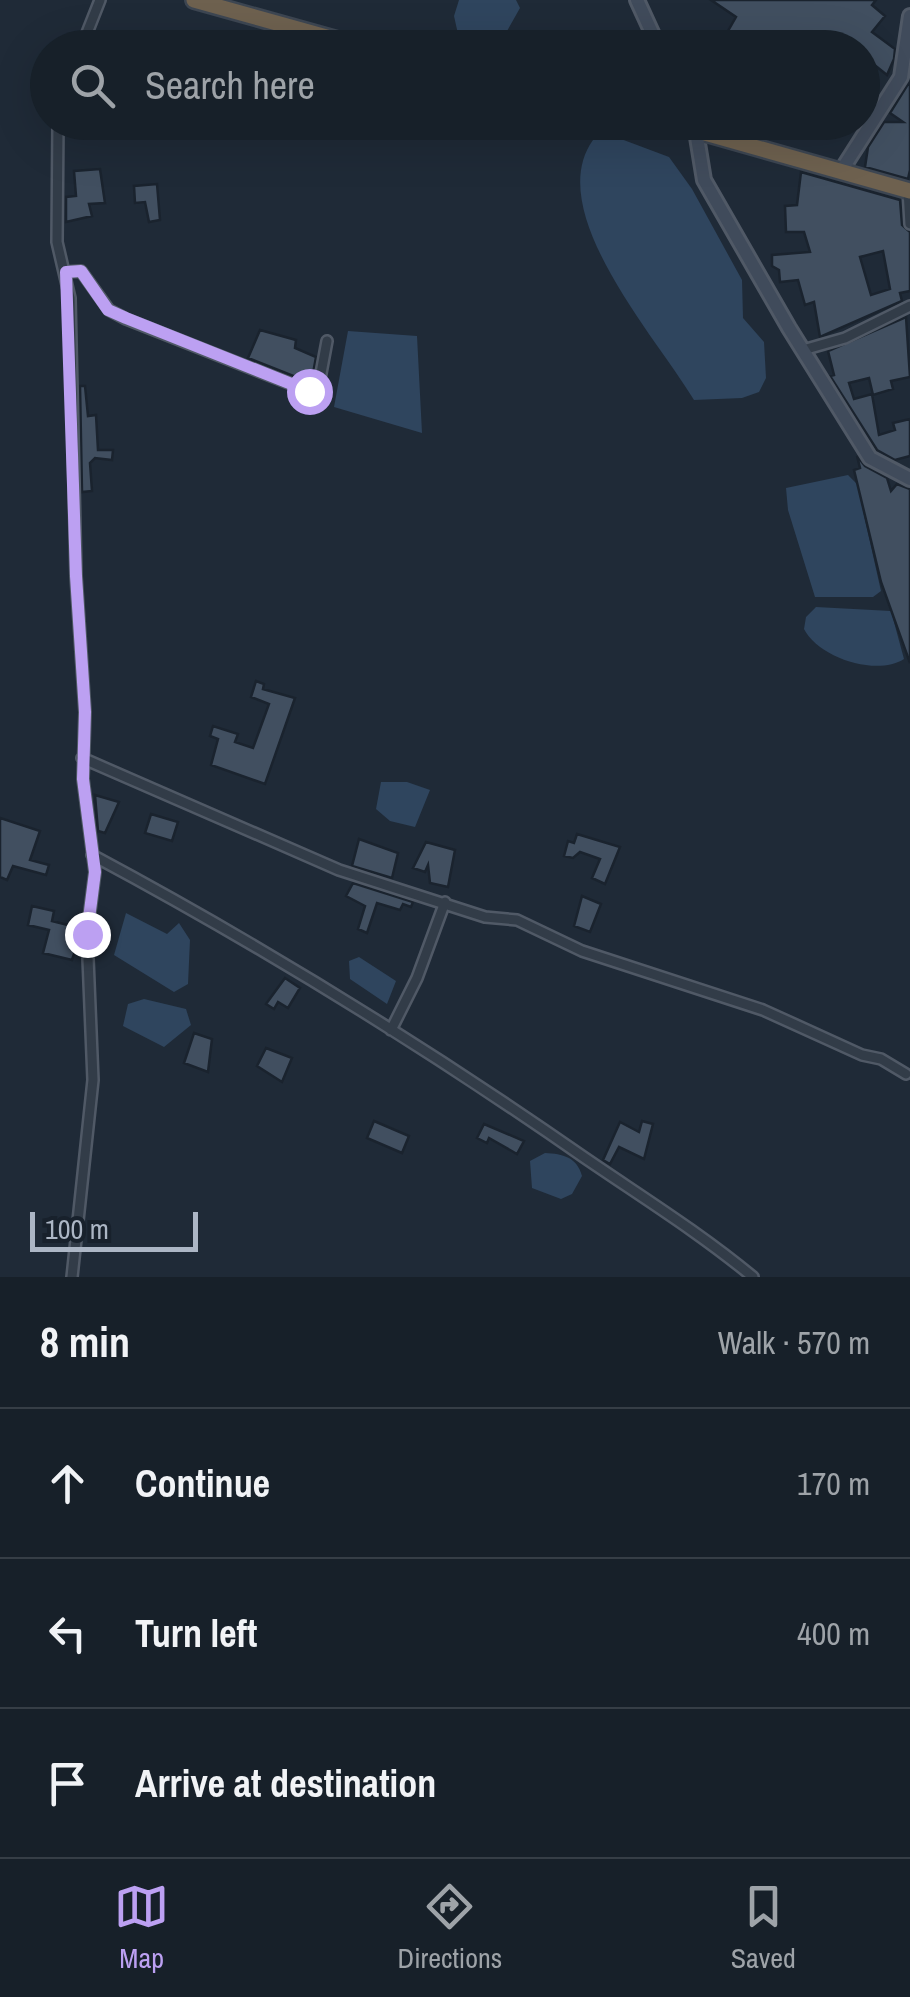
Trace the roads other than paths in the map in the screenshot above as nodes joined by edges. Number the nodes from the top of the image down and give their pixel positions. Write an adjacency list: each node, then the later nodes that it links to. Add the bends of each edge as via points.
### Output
1 (100, 0): 5 (street)
2 (194, 0): 6 (highway)
3 (637, 0): 7 (street)
4 (910, 16): 8 (street, via 901,77)
5 (88, 30)
6 (302, 30)
7 (651, 30)
8 (880, 110)
9 (58, 140): 16 (street, via 57,242)
10 (698, 140): 19 (street, via 704,180)
11 (740, 140): 13 (highway)
12 (861, 140): 13 (street)
13 (840, 172): 14 (highway)
14 (909, 190): 15 (street)
15 (910, 224)
16 (66, 272): 18 (street, via 81,271 108,310 309,391 319,384); 21 (street)
17 (910, 306): 19 (street)
18 (327, 341)
19 (803, 350): 20 (street, via 870,458)
20 (910, 479)
21 (82, 758): 22 (street); 23 (street, via 339,870)
22 (92, 856): 24 (street); 26 (street, via 86,982 93,1080)
23 (444, 902): 24 (street); 25 (street, via 517,920 617,964 763,1010)
24 (392, 1030): 27 (street)
25 (906, 1074)
26 (72, 1277)
27 (753, 1277)

